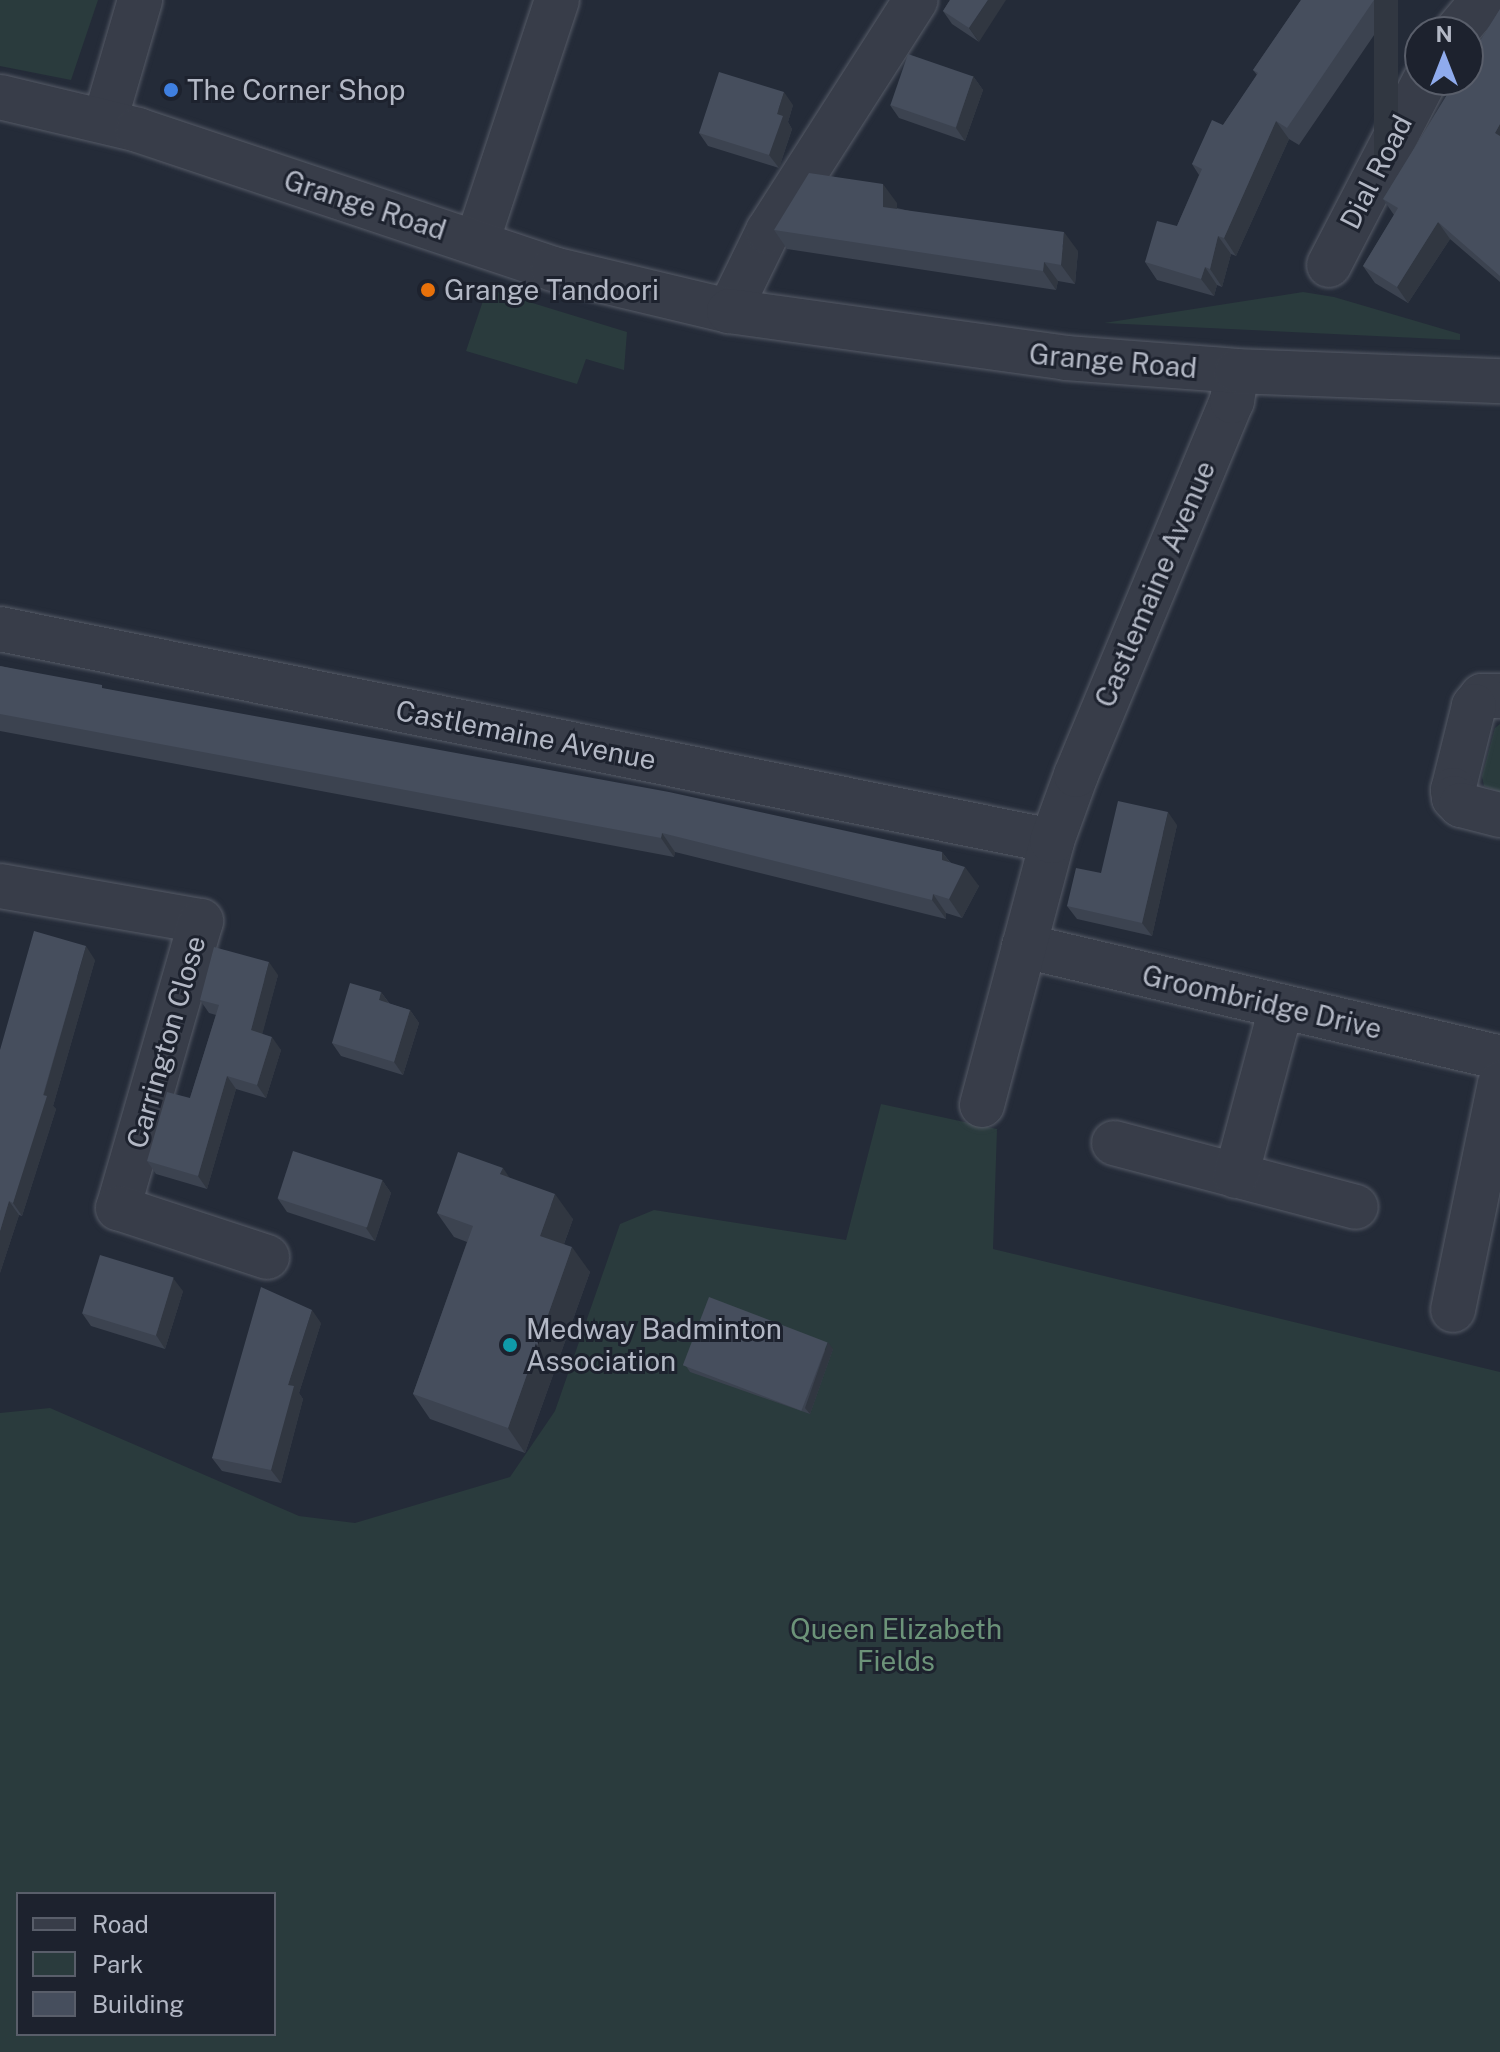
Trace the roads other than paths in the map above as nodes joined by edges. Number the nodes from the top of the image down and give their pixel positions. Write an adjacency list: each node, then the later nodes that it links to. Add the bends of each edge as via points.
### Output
1 (140, 0): 8 (street)
2 (557, 0): 9 (street)
3 (916, 0): 11 (street, via 768,231)
4 (1483, 0): 5 (street)
5 (1470, 16)
6 (1417, 96): 10 (street, Dial Road)
7 (0, 97): 8 (street, Grange Road)
8 (105, 120): 9 (street, Grange Road)
9 (477, 242): 11 (street, Grange Road, via 553,269)
10 (1329, 265)
11 (729, 311): 12 (street, Grange Road, via 1038,355)
12 (1237, 371): 13 (street, Grange Road); 17 (street, Castlemaine Avenue, via 1232,401)
13 (1500, 381)
14 (0, 629): 17 (street, Castlemaine Avenue)
15 (1500, 696): 16 (street, via 1482,696 1474,706 1453,793 1461,805)
16 (1500, 815)
17 (1052, 841): 19 (street, Castlemaine Avenue)
18 (0, 886): 27 (street, Carrington Close, via 201,921 118,1208)
19 (1024, 946): 20 (street, Groombridge Drive); 23 (street, Castlemaine Avenue)
20 (1281, 1008): 21 (street, Groombridge Drive); 25 (street)
21 (1500, 1058)
22 (1500, 1084): 28 (street)
23 (982, 1105)
24 (1114, 1143): 25 (street)
25 (1236, 1176): 26 (street)
26 (1356, 1207)
27 (267, 1257)
28 (1453, 1310)

